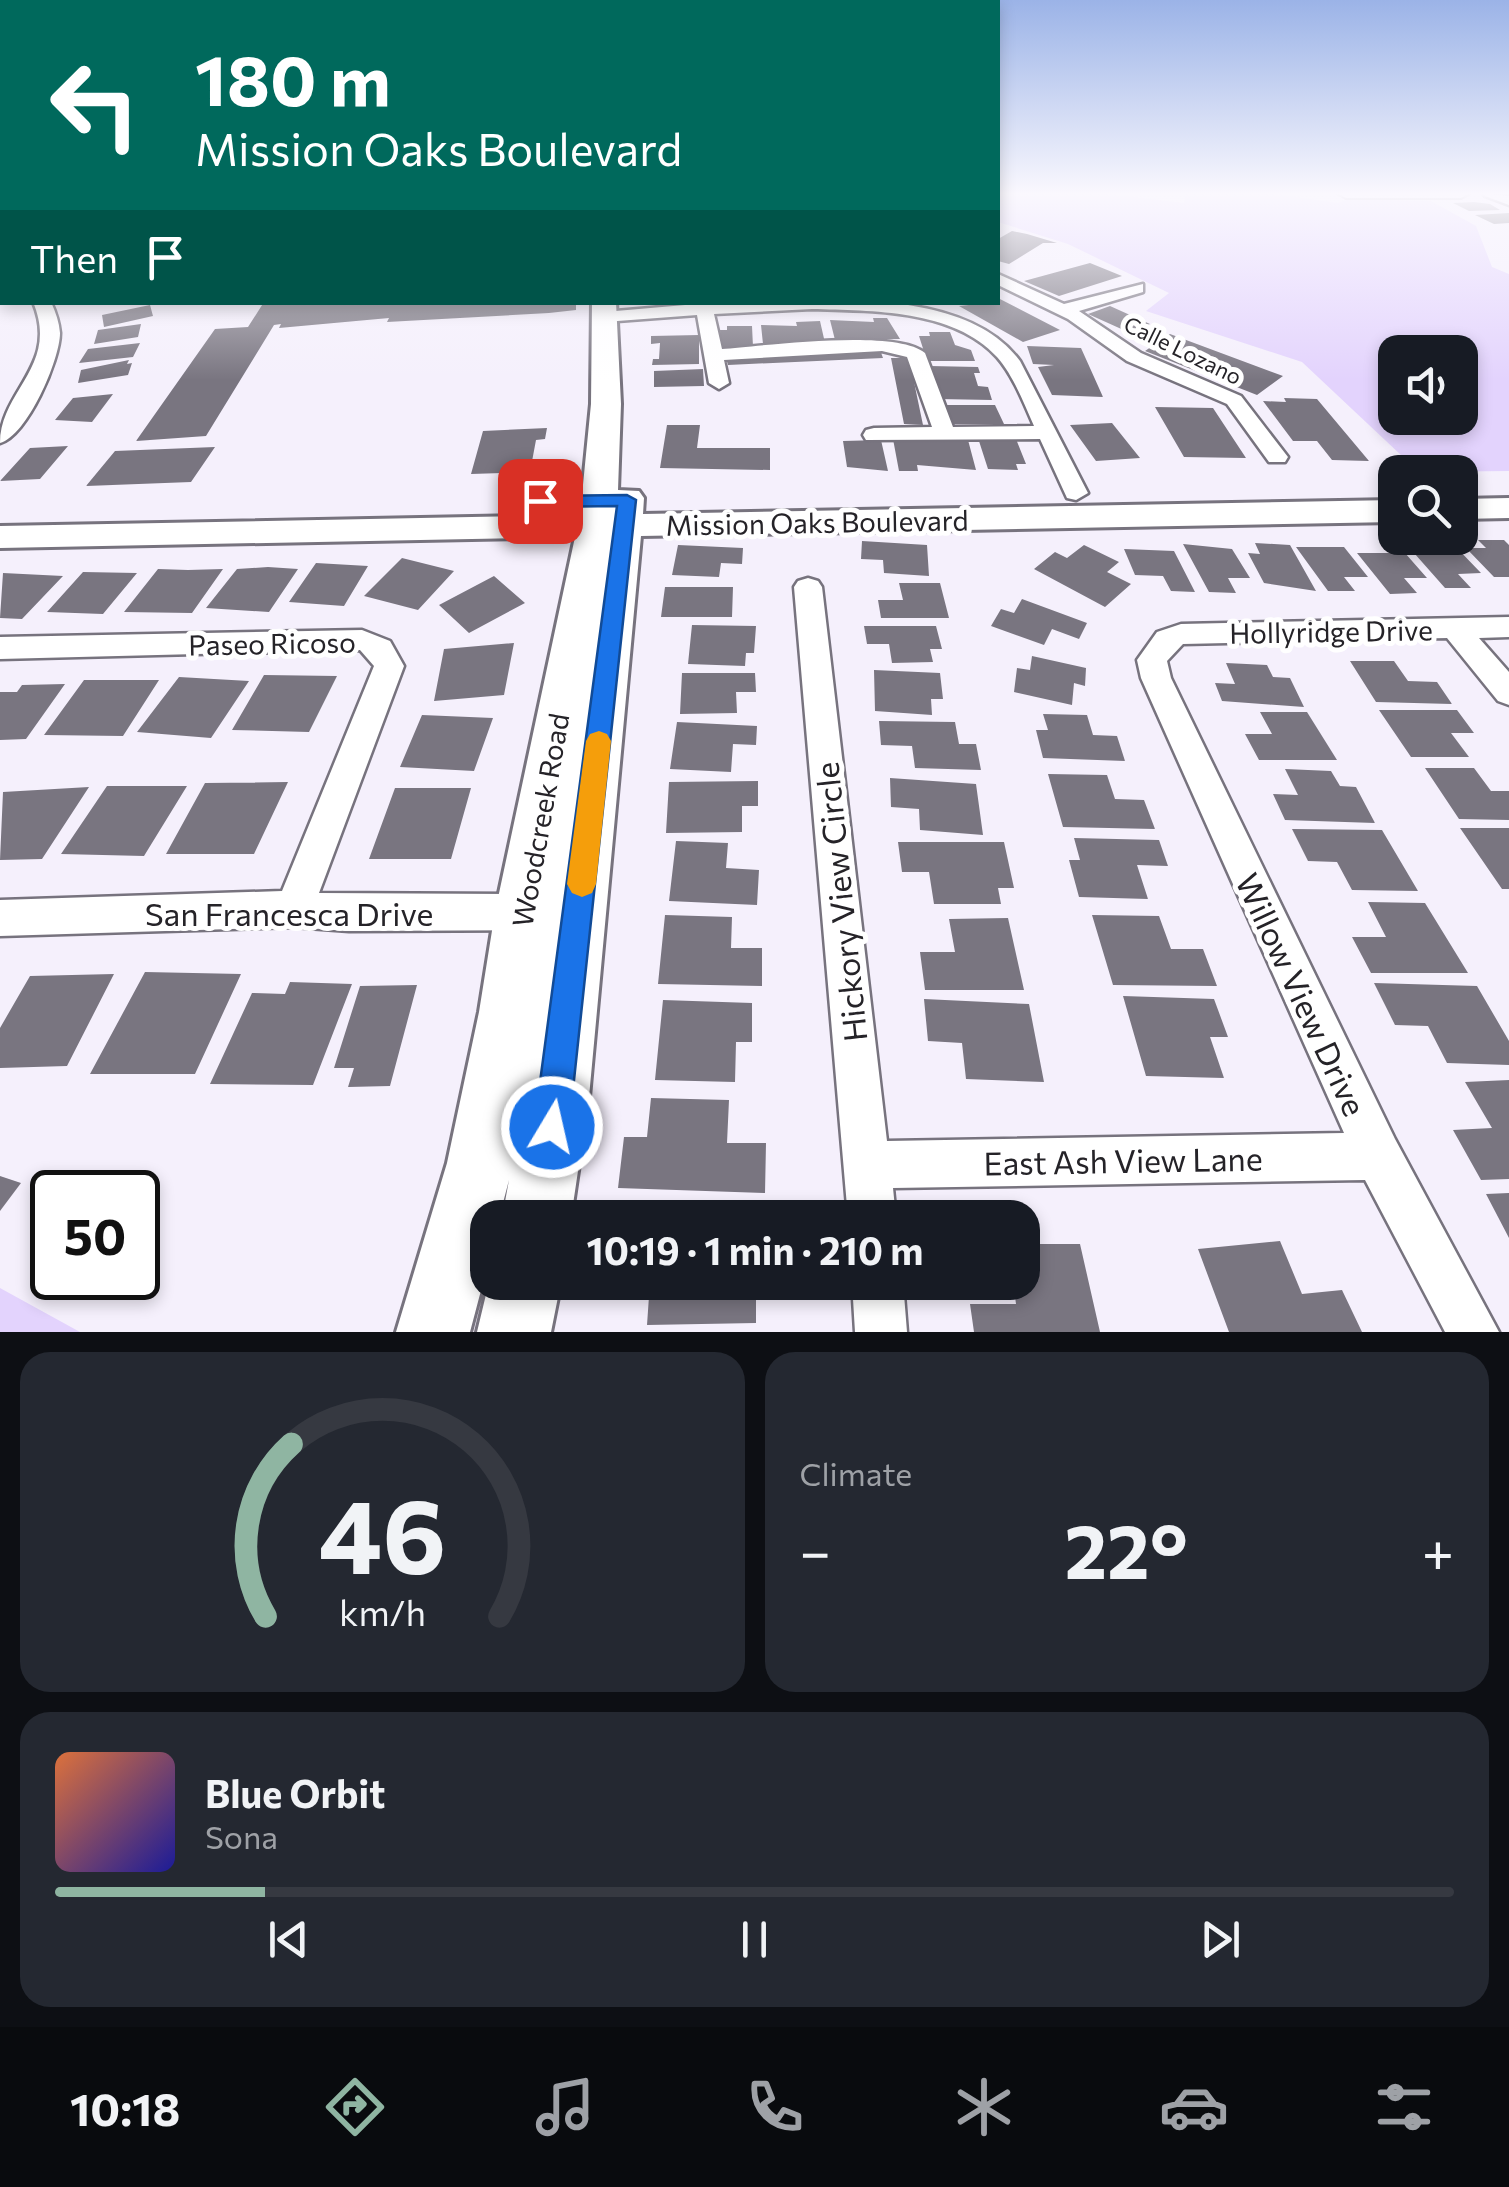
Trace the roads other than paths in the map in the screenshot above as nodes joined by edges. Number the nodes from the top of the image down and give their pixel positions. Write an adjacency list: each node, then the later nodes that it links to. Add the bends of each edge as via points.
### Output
1 (1000, 279): 9 (street, Calle Lozano)
2 (1137, 288): 9 (street)
3 (44, 305): 16 (street, via 51,338 36,382)
4 (785, 305): 6 (street)
5 (869, 305): 7 (street)
6 (732, 306): 10 (street)
7 (930, 307): 13 (street, via 1002,350)
8 (613, 309): 10 (street); 26 (main road, Woodcreek Road, via 630,457)
9 (1065, 309): 17 (street, Calle Lozano, via 1134,357 1234,400)
10 (705, 311): 11 (street)
11 (714, 354): 12 (street); 14 (street, via 906,348 915,352)
12 (719, 382)
13 (1046, 432): 14 (street); 21 (street)
14 (945, 434): 15 (street)
15 (874, 435)
16 (0, 436)
17 (1277, 458)
18 (1509, 484): 19 (main road)
19 (1478, 485)
20 (1378, 487): 21 (main road, Mission Oaks Boulevard)
21 (1076, 493): 26 (main road, Mission Oaks Boulevard)
22 (1509, 508): 23 (main road)
23 (1478, 509)
24 (1378, 510): 26 (main road, Mission Oaks Boulevard)
25 (0, 511): 26 (main road, Mission Oaks Boulevard)
26 (612, 513): 27 (main road, Mission Oaks Boulevard); 35 (main road, Woodcreek Road)
27 (0, 538)
28 (808, 587): 38 (street, Hickory View Circle)
29 (1509, 627): 30 (street, Hollyridge Drive)
30 (1454, 628): 32 (street, Hollyridge Drive, via 1182,634); 33 (street)
31 (0, 648): 34 (street, Paseo Ricoso, via 375,643 389,666)
32 (1157, 648): 37 (street, Willow View Drive, via 1156,678)
33 (1509, 692)
34 (294, 909): 35 (street, San Francesca Drive); 36 (street, San Francesca Drive)
35 (550, 911): 39 (main road, Woodcreek Road, via 557,1097); 43 (main road, Woodcreek Road, via 509,1012 480,1163)
36 (0, 918)
37 (1378, 1156): 38 (street, East Ash View Lane); 46 (street, Willow View Drive)
38 (868, 1164): 40 (street, Hickory View Circle)
39 (539, 1200)
40 (871, 1200)
41 (521, 1300): 44 (main road)
42 (878, 1300): 45 (street)
43 (433, 1332)
44 (514, 1332)
45 (881, 1332)
46 (1472, 1332)

